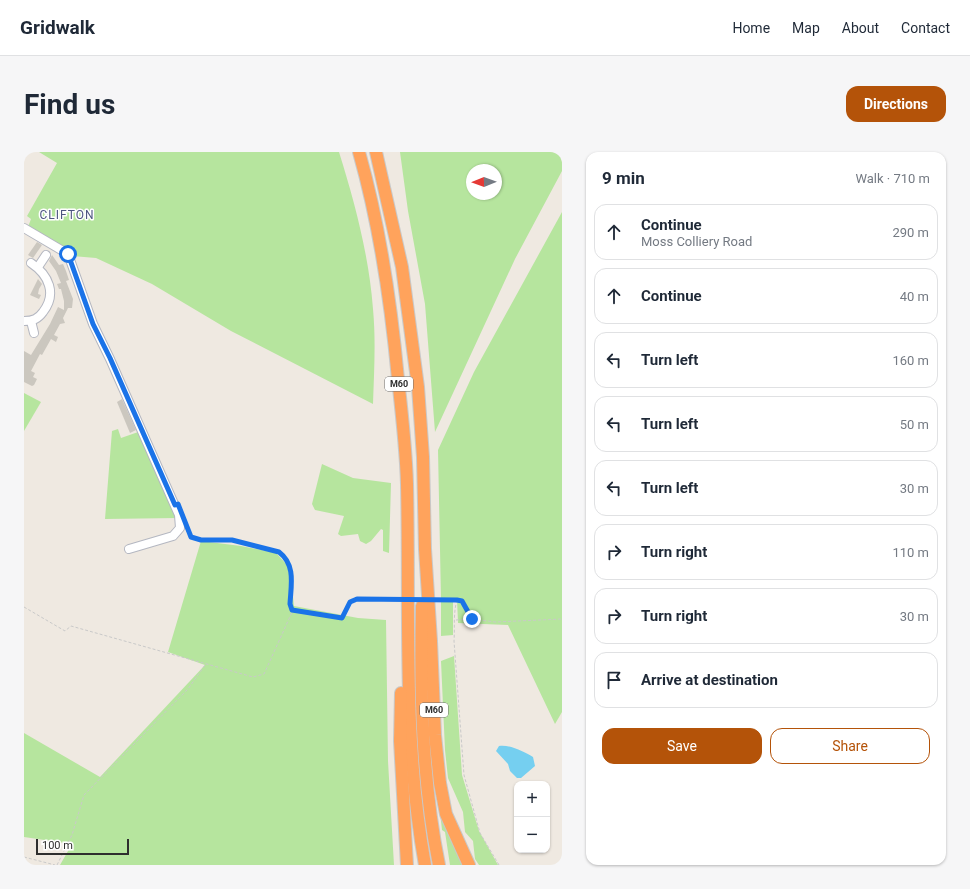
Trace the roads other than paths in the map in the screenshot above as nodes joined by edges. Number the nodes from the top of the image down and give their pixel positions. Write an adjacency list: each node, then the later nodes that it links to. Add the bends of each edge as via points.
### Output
1 (359, 152): 9 (highway, M60, via 382,257 395,342 407,481)
2 (376, 152): 7 (highway, M60, via 401,260 411,322 423,457)
3 (25, 228): 8 (street, via 68,254 93,324 179,515 180,528 173,536)
4 (46, 255): 5 (street, via 34,265 47,279 51,295 49,304 42,314)
5 (27, 321): 6 (street)
6 (34, 333)
7 (425, 549): 12 (highway, M60, via 422,684 427,780); 13 (highway, M60, via 440,783 446,814)
8 (129, 550)
9 (406, 618): 10 (highway, M60, via 401,677 400,741); 11 (highway, M60, via 410,737)
10 (407, 865)
11 (425, 865)
12 (439, 865)
13 (469, 865)

